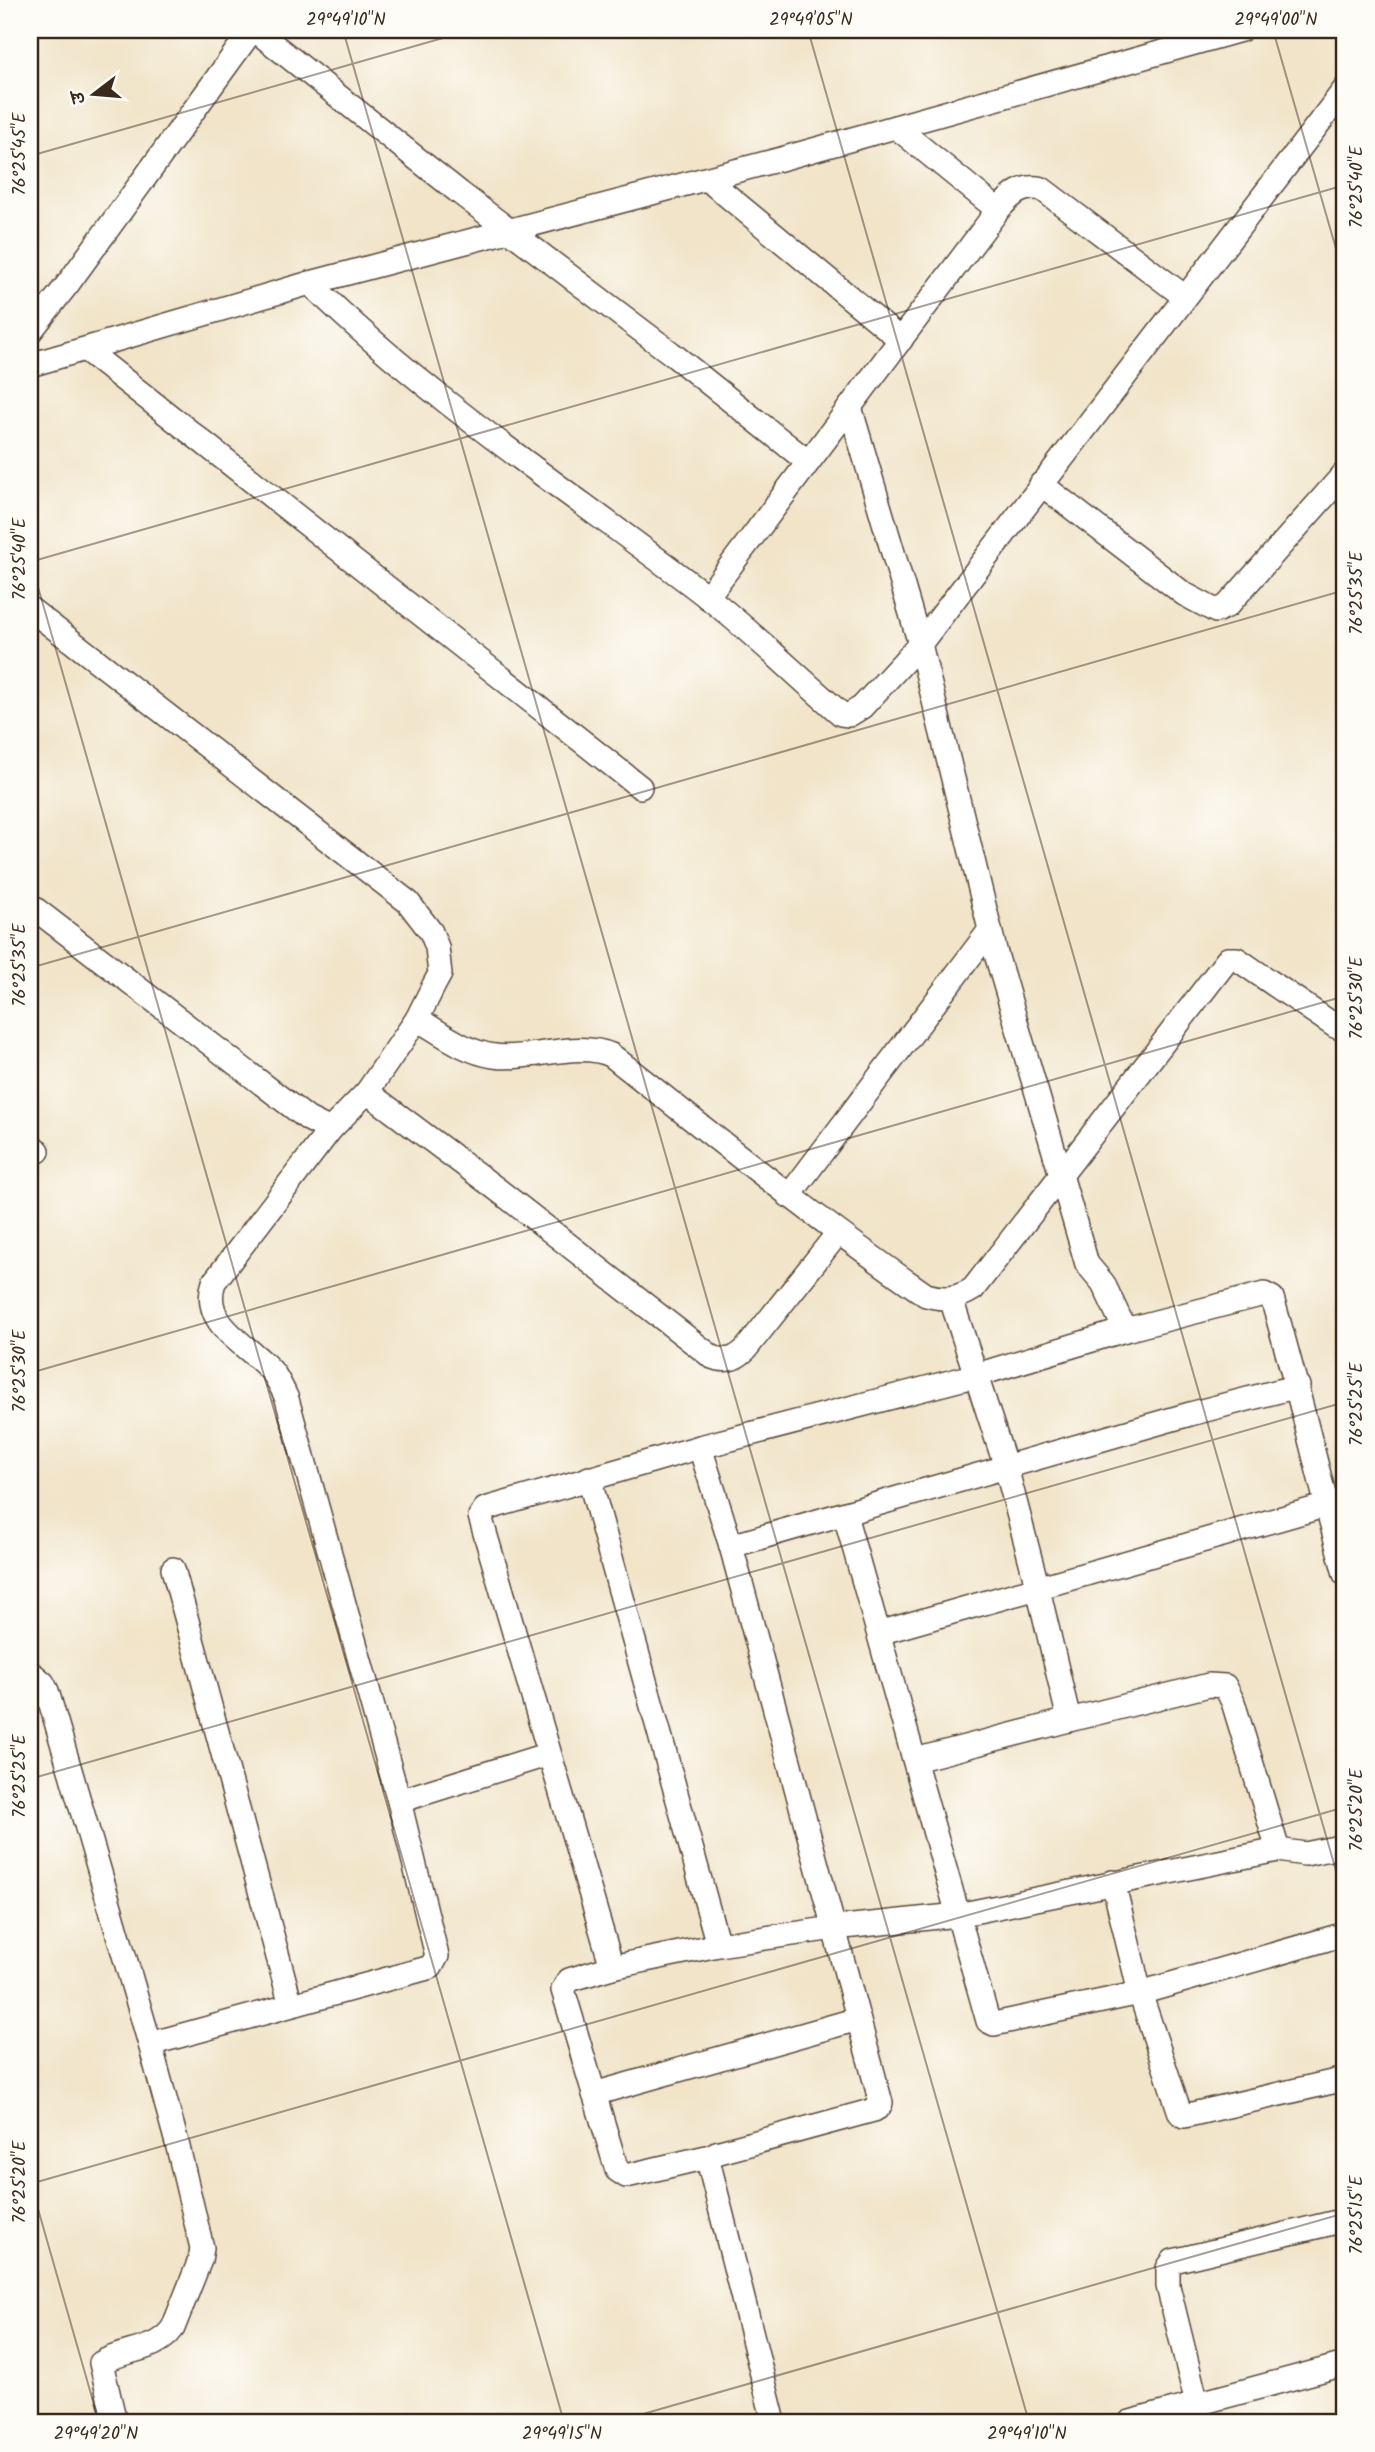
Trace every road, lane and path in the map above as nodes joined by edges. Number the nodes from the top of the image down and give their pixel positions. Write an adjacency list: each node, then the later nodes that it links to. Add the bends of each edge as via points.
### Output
1 (253, 30): 7 (street); 10 (street)
2 (1241, 30): 4 (street)
3 (1345, 89): 9 (street)
4 (896, 127): 5 (street); 6 (street)
5 (706, 179): 7 (street); 11 (street)
6 (998, 210): 9 (street, via 1015,192 1027,187 1042,189); 11 (street)
7 (512, 230): 8 (street); 15 (street)
8 (310, 283): 12 (street); 18 (street, via 461,412)
9 (1185, 297): 16 (street)
10 (30, 332)
11 (901, 340): 14 (street)
12 (86, 350): 13 (street); 21 (street)
13 (30, 365)
14 (850, 407): 15 (street); 20 (street)
15 (808, 462): 18 (street)
16 (1041, 484): 17 (street, via 1184,594 1216,611 1227,606); 20 (street)
17 (1342, 484)
18 (707, 597): 20 (street, via 844,715 862,708)
19 (30, 609): 24 (street, via 408,902 431,932 440,974)
20 (920, 644): 23 (street)
21 (640, 787)
22 (30, 905): 27 (street, via 308,1119)
23 (990, 930): 28 (street); 29 (street)
24 (417, 1018): 26 (street); 29 (street, via 465,1048 497,1056 593,1049 611,1055)
25 (1345, 1025): 28 (street, via 1335,1026 1237,959 1228,959)
26 (367, 1092): 27 (street); 30 (street, via 719,1360 737,1357 745,1350)
27 (330, 1130): 49 (street, via 214,1282 210,1301 215,1317 273,1373 287,1399)
28 (1061, 1175): 31 (street, via 973,1289); 32 (street, via 1087,1264 1103,1283)
29 (789, 1196): 30 (street)
30 (838, 1233): 31 (street, via 926,1296)
31 (951, 1299): 33 (street)
32 (1125, 1330): 33 (street); 34 (street, via 1269,1295)
33 (977, 1375): 35 (street); 36 (street)
34 (1298, 1386): 36 (street); 38 (street)
35 (700, 1447): 37 (street); 40 (street)
36 (1006, 1467): 39 (street); 43 (street)
37 (589, 1478): 47 (street, via 485,1509 480,1516); 56 (street)
38 (1336, 1503): 42 (street); 43 (street)
39 (845, 1515): 40 (street); 44 (street)
40 (731, 1546): 54 (street)
41 (173, 1569): 59 (street)
42 (1345, 1574)
43 (1038, 1589): 44 (street); 46 (street)
44 (879, 1633): 48 (street)
45 (30, 1672): 61 (street, via 47,1691)
46 (1069, 1720): 48 (street); 51 (street, via 1209,1685 1225,1686)
47 (550, 1755): 49 (street); 57 (street)
48 (915, 1760): 53 (street)
49 (399, 1801): 59 (street, via 435,1962 424,1969)
50 (1345, 1846): 51 (street, via 1308,1854)
51 (1278, 1850): 52 (street)
52 (1113, 1882): 53 (street); 58 (street)
53 (958, 1915): 54 (street); 58 (street, via 985,2019 991,2024)
54 (834, 1928): 56 (street); 60 (street)
55 (1345, 1934): 58 (street)
56 (718, 1945): 57 (street)
57 (612, 1967): 63 (street, via 569,1980 563,1987)
58 (1140, 1993): 62 (street, via 1184,2116)
59 (291, 2005): 61 (street)
60 (858, 2019): 63 (street); 64 (street, via 881,2103 878,2109)
61 (150, 2044): 68 (street, via 202,2253 167,2336 150,2347 101,2363)
62 (1345, 2079)
63 (594, 2094): 64 (street, via 621,2174)
64 (711, 2156): 69 (street, via 708,2165)
65 (1345, 2220): 67 (street, via 1173,2261 1168,2268 1168,2286)
66 (1345, 2364): 67 (street)
67 (1197, 2403): 70 (street)
68 (115, 2422)
69 (774, 2422)
70 (1130, 2422)

